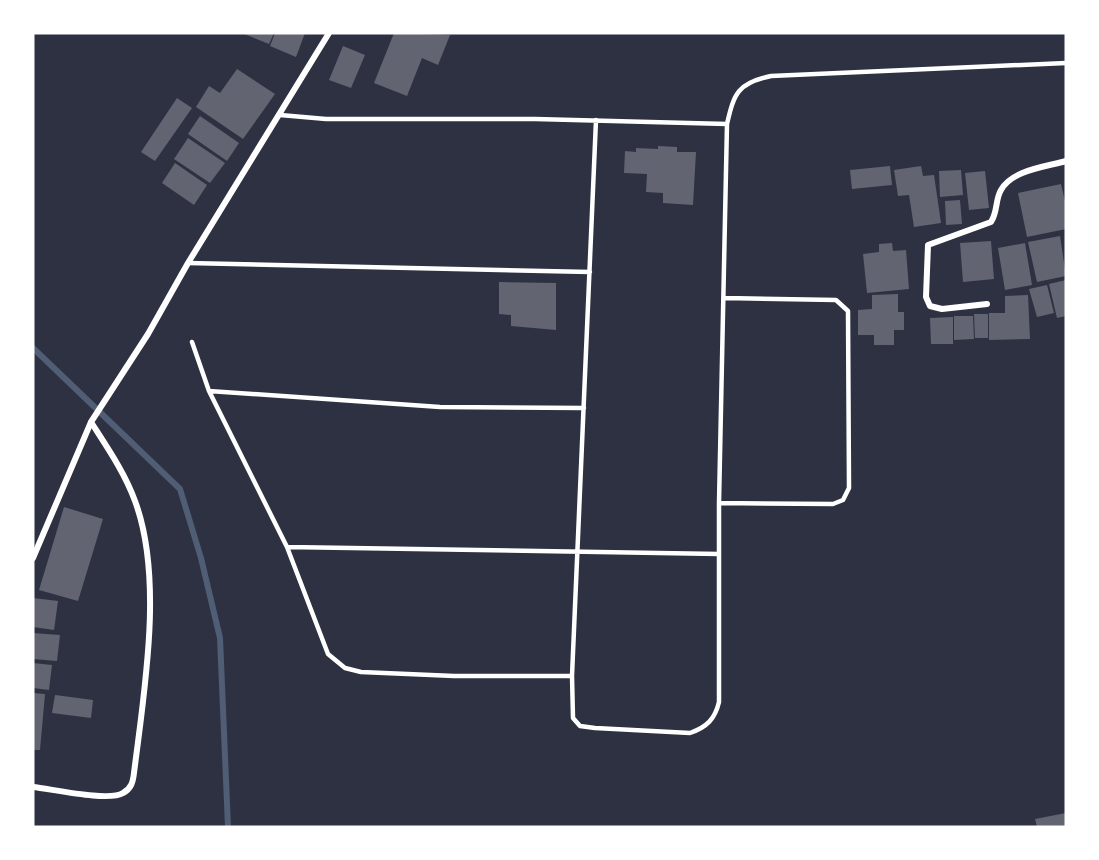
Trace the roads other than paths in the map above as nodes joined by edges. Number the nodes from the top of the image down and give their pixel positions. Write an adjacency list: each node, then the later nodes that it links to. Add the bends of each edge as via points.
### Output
1 (329, 33): 3 (street)
2 (1066, 63): 5 (lane, via 771,76 740,89)
3 (280, 115): 4 (lane, via 326,119); 7 (street)
4 (596, 120): 5 (lane); 8 (lane)
5 (727, 124): 9 (lane)
6 (1066, 161): 10 (street, via 1011,177 999,192 991,222 928,245 926,297 930,306 942,309)
7 (188, 263): 8 (lane); 14 (street)
8 (591, 272): 13 (lane)
9 (725, 298): 15 (lane); 15 (lane, via 836,300 848,311 849,488 843,500 833,504)
10 (987, 304)
11 (192, 342): 12 (lane)
12 (209, 391): 13 (lane, via 440,407); 16 (lane)
13 (584, 408): 17 (lane)
14 (91, 422): 19 (street); 21 (street, via 126,479 145,534 150,606 134,773 128,790 114,797)
15 (719, 502): 18 (lane)
16 (286, 547): 17 (lane); 20 (lane, via 328,654 345,668 454,676)
17 (578, 552): 18 (lane); 20 (lane)
18 (719, 554): 20 (lane, via 719,702 707,725 690,733 580,726 573,718)
19 (33, 558)
20 (572, 676)
21 (33, 787)

